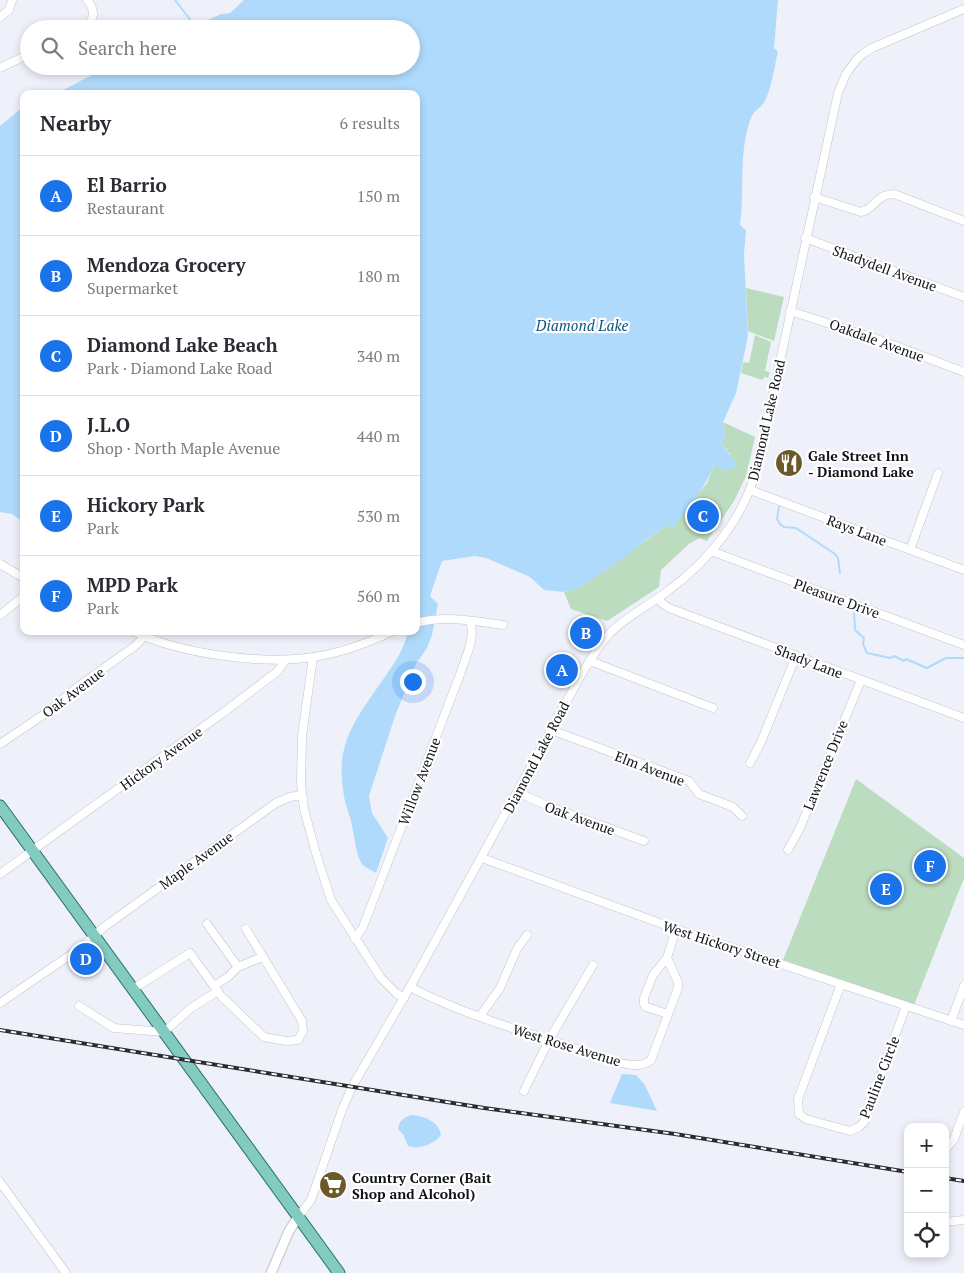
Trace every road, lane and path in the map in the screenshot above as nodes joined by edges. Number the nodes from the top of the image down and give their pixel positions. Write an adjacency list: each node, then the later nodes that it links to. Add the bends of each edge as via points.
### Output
1 (12, 0): 4 (street, via 9,10)
2 (87, 0): 5 (street, via 93,7)
3 (964, 9): 8 (street, Diamond Lake Road, via 872,48 857,59 838,93)
4 (0, 17)
5 (92, 20)
6 (20, 58): 7 (street)
7 (0, 68)
8 (814, 197): 9 (street, via 861,212 868,210 879,198 894,194); 10 (street, Diamond Lake Road)
9 (964, 221)
10 (805, 238): 11 (street, Shadydell Avenue); 12 (street, Diamond Lake Road)
11 (964, 297)
12 (790, 311): 13 (street, Oakdale Avenue); 15 (street, Diamond Lake Road)
13 (964, 372)
14 (938, 473): 16 (street)
15 (750, 490): 16 (street, Rays Lane); 17 (street, Diamond Lake Road)
16 (910, 550): 19 (street, Rays Lane)
17 (711, 551): 21 (street, Diamond Lake Road, via 690,574); 30 (street, Pleasure Drive)
18 (0, 564): 20 (street)
19 (964, 570)
20 (20, 576)
21 (658, 598): 31 (street, Shady Lane, via 669,608); 34 (street, Diamond Lake Road, via 609,634)
22 (20, 599): 23 (street)
23 (0, 615)
24 (470, 621): 25 (street, via 438,619); 26 (street); 55 (street, Willow Avenue, via 472,638 461,672 363,927)
25 (420, 622)
26 (502, 625)
27 (140, 635): 29 (street)
28 (385, 635): 32 (street)
29 (144, 637): 33 (street, via 208,653); 39 (street, Oak Avenue, via 49,711)
30 (964, 645)
31 (796, 656): 35 (street, Shady Lane); 40 (street)
32 (313, 657): 33 (street); 42 (street, via 302,736)
33 (285, 660): 47 (street, Hickory Avenue, via 278,671 224,712)
34 (590, 661): 36 (street); 38 (street, Diamond Lake Road)
35 (861, 680): 37 (street, Shady Lane); 46 (street, Lawrence Drive)
36 (713, 708)
37 (964, 718)
38 (551, 730): 41 (street, Diamond Lake Road); 44 (street, Elm Avenue, via 689,781 699,794 733,807)
39 (0, 744)
40 (750, 763)
41 (517, 792): 45 (street, Oak Avenue); 48 (street, Diamond Lake Road)
42 (302, 794): 53 (street, Maple Avenue, via 276,803); 55 (street, via 331,900)
43 (0, 806): 47 (main road)
44 (742, 816)
45 (644, 841)
46 (788, 850)
47 (32, 851): 49 (street, Hickory Avenue); 53 (main road)
48 (482, 858): 52 (street, West Hickory Street); 62 (street, Diamond Lake Road)
49 (0, 874)
50 (207, 924): 59 (street)
51 (246, 928): 56 (street)
52 (676, 929): 57 (street); 60 (street, West Hickory Street)
53 (94, 935): 63 (main road); 66 (street, Maple Avenue, via 82,947)
54 (527, 935): 70 (street, via 517,949 500,988)
55 (355, 939): 65 (street, via 381,978)
56 (262, 957): 59 (street); 64 (street, via 302,1021 303,1031 298,1040 264,1037)
57 (667, 958): 69 (street, West Rose Avenue, via 678,985); 69 (street, via 653,974 644,1004)
58 (593, 965): 74 (street)
59 (238, 967): 64 (street)
60 (841, 984): 68 (street, West Hickory Street); 68 (street, Pauline Circle, via 798,1099 799,1114 806,1118 850,1131 864,1122)
61 (964, 986): 71 (street)
62 (410, 987): 65 (street, Diamond Lake Road); 70 (street, West Rose Avenue)
63 (133, 989): 64 (street, via 190,953); 73 (main road)
64 (216, 989): 73 (street)
65 (404, 998): 79 (street, Diamond Lake Road, via 350,1091 311,1200)
66 (0, 1002)
67 (79, 1006): 73 (street, via 114,1028)
68 (906, 1006): 71 (street, West Hickory Street)
69 (668, 1014): 74 (street, West Rose Avenue, via 651,1060 645,1064 619,1063)
70 (480, 1016): 74 (street, West Rose Avenue)
71 (951, 1021): 72 (street, West Hickory Street)
72 (964, 1026)
73 (164, 1032): 79 (main road)
74 (549, 1040): 75 (street)
75 (524, 1091)
76 (964, 1112): 77 (street)
77 (949, 1145)
78 (0, 1182): 82 (street)
79 (298, 1217): 83 (street, Diamond Lake Road); 84 (main road)
80 (964, 1220): 81 (street)
81 (949, 1222)
82 (66, 1273)
83 (271, 1273)
84 (339, 1273)

